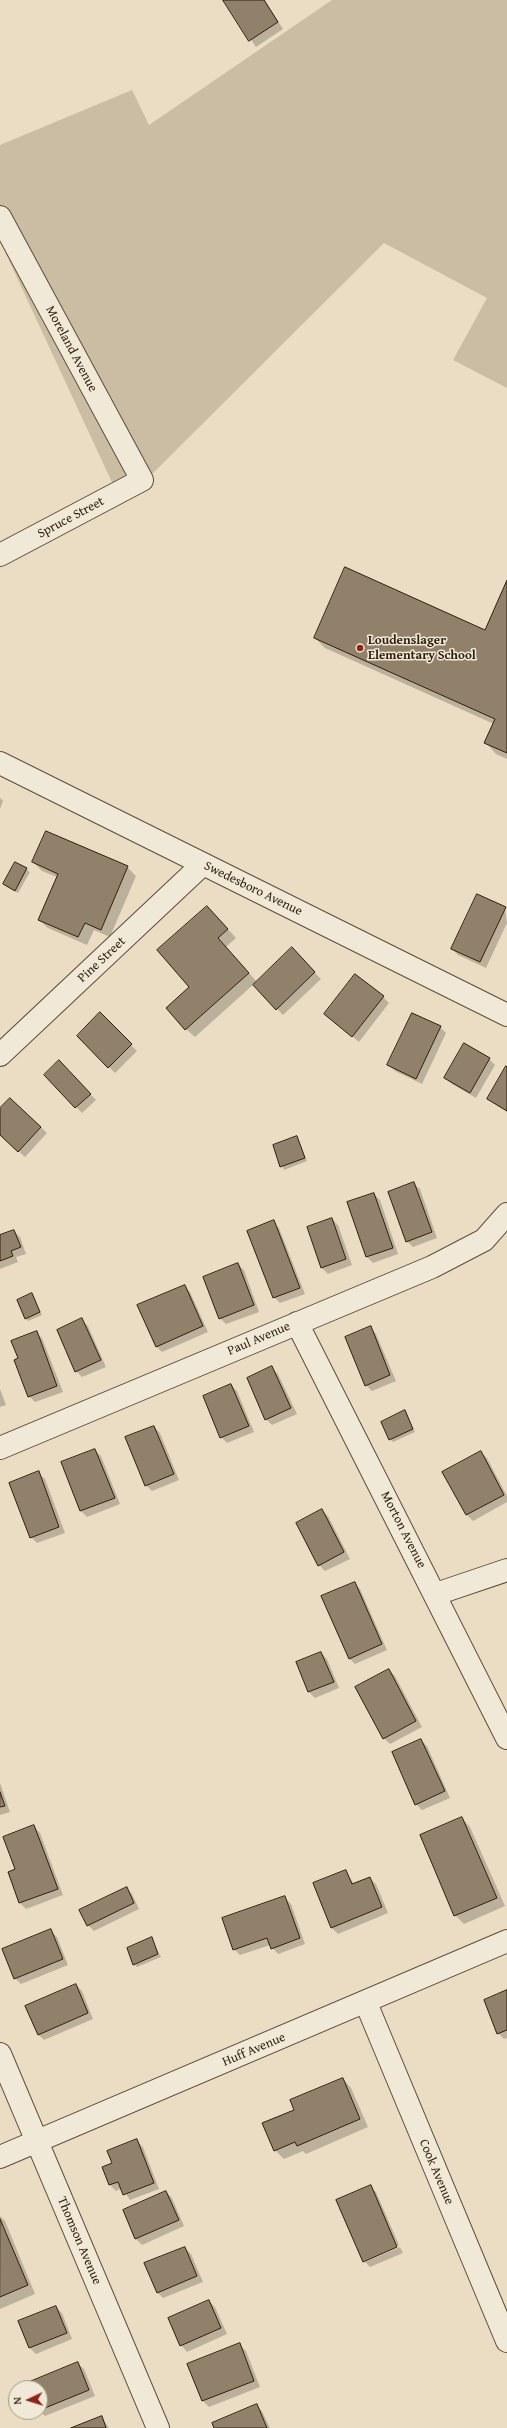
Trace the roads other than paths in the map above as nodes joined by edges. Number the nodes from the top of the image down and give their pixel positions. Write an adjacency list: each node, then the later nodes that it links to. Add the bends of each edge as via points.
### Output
1 (0, 217): 2 (street, Moreland Avenue)
2 (142, 480): 3 (street, Spruce Street)
3 (0, 555)
4 (0, 763): 5 (street, Swedesboro Avenue)
5 (203, 864): 6 (street, Swedesboro Avenue); 7 (street, Pine Street)
6 (505, 1010)
7 (0, 1055)
8 (507, 1214): 9 (street, Paul Avenue, via 484,1240 432,1267)
9 (297, 1323): 10 (street, Paul Avenue); 12 (street, Morton Avenue)
10 (0, 1448)
11 (507, 1570): 12 (street)
12 (436, 1594): 13 (street, Morton Avenue)
13 (507, 1738)
14 (507, 1941): 15 (street, Huff Avenue)
15 (366, 2003): 17 (street, Huff Avenue); 19 (street, Cook Avenue)
16 (0, 2054): 17 (street, Thomson Avenue)
17 (37, 2142): 18 (street, Huff Avenue); 20 (street, Thomson Avenue)
18 (0, 2157)
19 (507, 2341)
20 (158, 2428)

